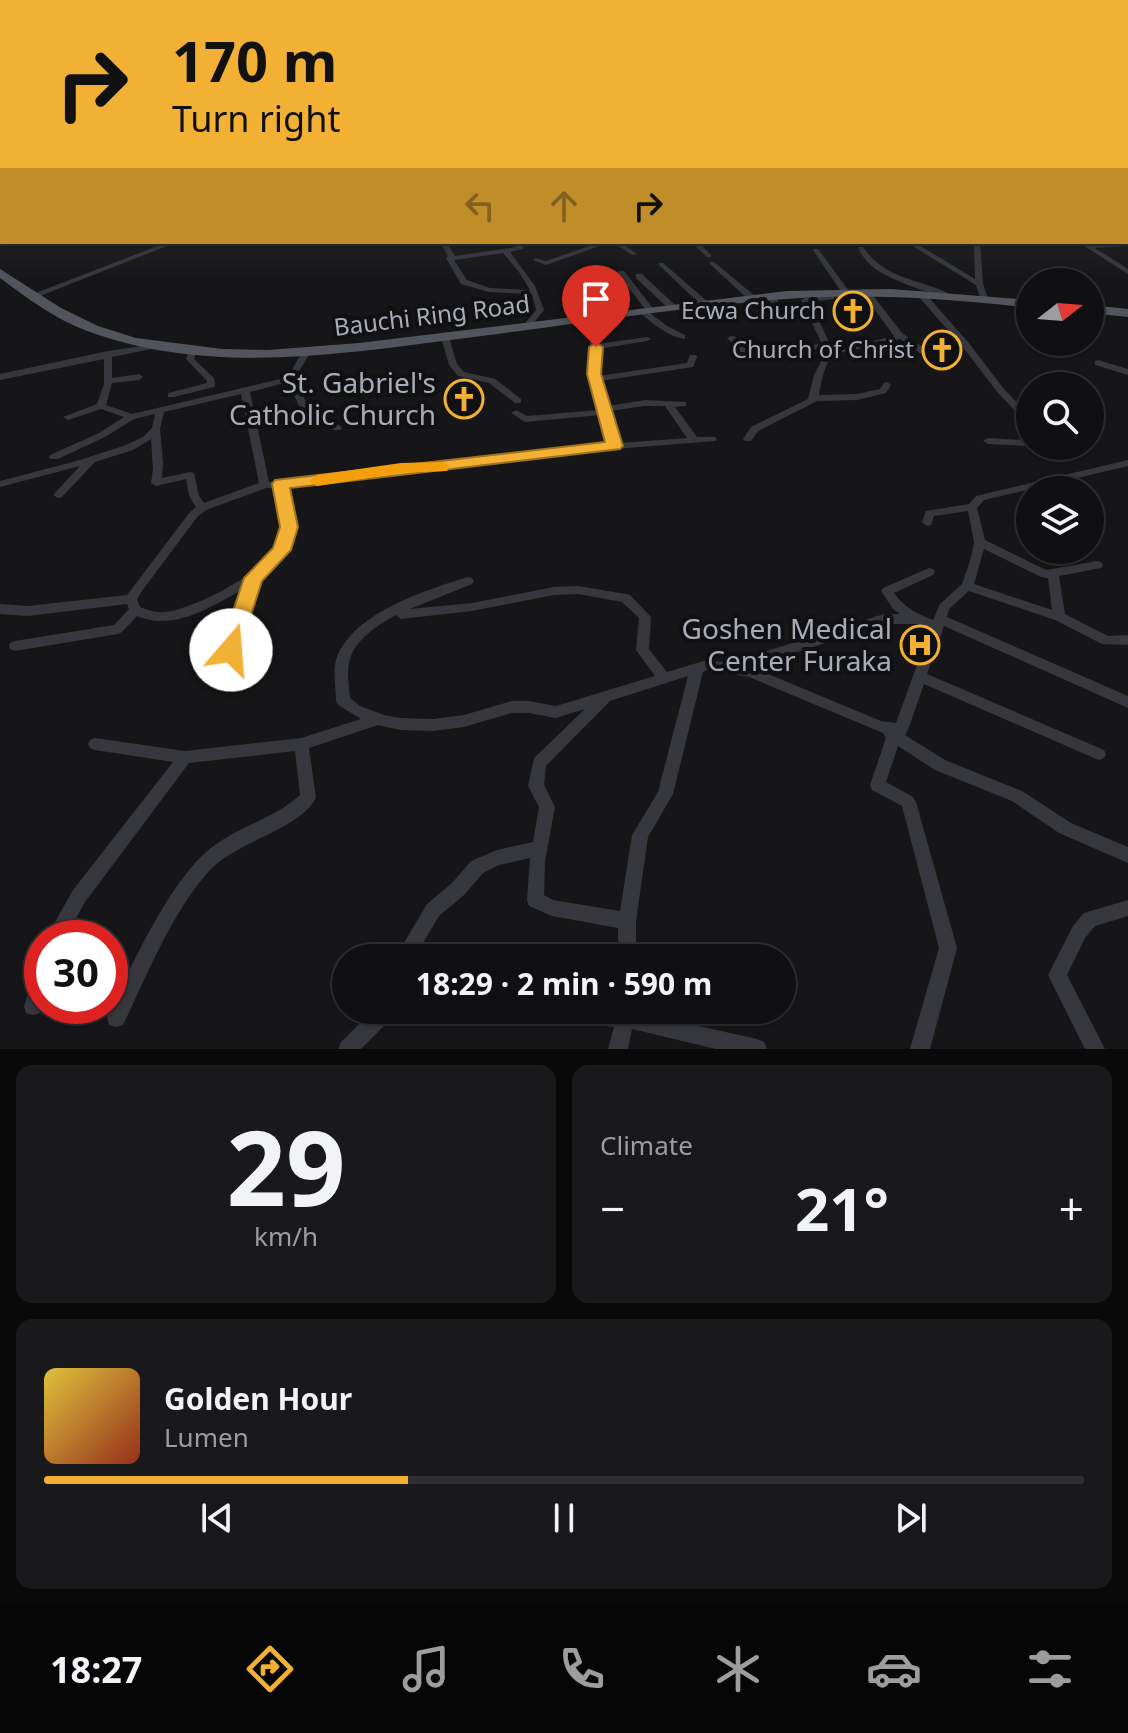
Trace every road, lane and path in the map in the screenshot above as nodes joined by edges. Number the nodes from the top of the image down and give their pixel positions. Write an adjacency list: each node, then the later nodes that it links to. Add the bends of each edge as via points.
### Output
1 (153, 244): 12 (street)
2 (168, 244): 12 (street)
3 (444, 244): 18 (street)
4 (517, 244): 16 (street, via 521,248)
5 (583, 244): 14 (street)
6 (602, 244): 14 (street)
7 (619, 244): 17 (street)
8 (696, 244): 35 (street)
9 (912, 244): 26 (street)
10 (977, 244): 26 (street)
11 (1085, 244): 22 (street)
12 (158, 247): 33 (street)
13 (861, 248): 32 (street, via 881,268)
14 (588, 249): 19 (street)
15 (816, 250): 28 (street)
16 (505, 251): 18 (street); 19 (street)
17 (634, 254)
18 (453, 258): 29 (street, via 464,282 489,290)
19 (515, 263): 29 (street)
20 (661, 264): 38 (street)
21 (0, 272): 33 (main road, Bauchi Ring Road)
22 (1128, 272)
23 (621, 273): 25 (street)
24 (639, 276): 39 (street)
25 (631, 284): 27 (street); 41 (street)
26 (979, 284): 36 (street)
27 (595, 290)
28 (845, 291): 31 (main road, Bauchi Ring Road); 34 (main road, Bauchi Ring Road)
29 (534, 292): 45 (street, via 540,310)
30 (920, 293): 31 (main road, Bauchi Ring Road); 32 (main road, Bauchi Ring Road); 73 (street)
31 (866, 294): 46 (street); 49 (street, via 805,300 827,346 747,353)
32 (948, 295): 36 (main road, Bauchi Ring Road)
33 (32, 296): 51 (main road, Bauchi Ring Road, via 91,328)
34 (770, 296): 35 (main road, Bauchi Ring Road); 44 (street)
35 (752, 298): 38 (main road, Bauchi Ring Road)
36 (984, 299): 37 (main road, Bauchi Ring Road)
37 (1016, 302)
38 (705, 304): 39 (main road, Bauchi Ring Road)
39 (673, 308): 41 (main road, Bauchi Ring Road)
40 (1104, 310): 42 (main road)
41 (647, 312): 43 (main road, Bauchi Ring Road); 48 (street)
42 (1128, 313)
43 (583, 319): 45 (main road, Bauchi Ring Road); 52 (street)
44 (787, 319)
45 (526, 327): 47 (main road, Bauchi Ring Road)
46 (899, 335): 57 (street); 68 (street, via 877,345 830,353 817,376)
47 (445, 337): 54 (main road, Bauchi Ring Road); 69 (street, via 461,374 492,381)
48 (682, 337)
49 (731, 338)
50 (647, 339): 52 (street)
51 (158, 345): 53 (main road, Bauchi Ring Road); 55 (street)
52 (596, 347): 63 (street)
53 (194, 349): 54 (main road, Bauchi Ring Road); 67 (street, via 190,359 211,385)
54 (306, 353): 62 (street)
55 (108, 354): 60 (street); 64 (street)
56 (693, 357): 63 (street, via 690,365)
57 (933, 358)
58 (1098, 363): 59 (street)
59 (1128, 372)
60 (0, 377)
61 (139, 377): 64 (street)
62 (291, 378): 66 (street); 79 (street, via 303,406)
63 (595, 379): 75 (street)
64 (109, 381): 72 (street)
65 (887, 385): 68 (street, via 867,396)
66 (245, 391): 74 (street); 93 (street)
67 (171, 395)
68 (814, 398): 83 (street, via 754,429)
69 (518, 401)
70 (683, 404): 71 (street)
71 (669, 405): 75 (street, via 645,403); 81 (street)
72 (101, 406): 77 (street); 78 (street)
73 (1016, 407)
74 (160, 411): 78 (street); 80 (street)
75 (604, 411): 76 (street, via 525,419); 86 (street)
76 (516, 413)
77 (68, 417)
78 (131, 417): 87 (street)
79 (337, 428)
80 (156, 430): 88 (street, via 144,440); 97 (street, via 156,483 190,475)
81 (693, 439): 82 (street); 86 (street)
82 (712, 439)
83 (748, 439)
84 (988, 441): 85 (street)
85 (1016, 444)
86 (615, 446): 92 (street)
87 (54, 457)
88 (91, 460): 91 (street); 95 (street)
89 (1128, 463): 90 (street)
90 (1082, 476)
91 (0, 484)
92 (281, 484): 93 (street); 103 (street, via 289,527 282,550)
93 (265, 485): 97 (street)
94 (1016, 493): 96 (street, via 980,498)
95 (58, 495)
96 (972, 507): 98 (street, via 930,513); 99 (street)
97 (202, 508): 106 (street)
98 (927, 522)
99 (980, 542): 102 (street, via 1045,574); 105 (street)
100 (1097, 565): 102 (street)
101 (929, 572): 110 (street, via 887,591 897,606)
102 (1053, 573): 109 (street)
103 (254, 578): 106 (street, via 163,618); 114 (street)
104 (468, 581): 108 (street)
105 (967, 586): 109 (street); 111 (street, via 944,607)
106 (133, 604): 107 (street); 113 (street, via 118,629)
107 (0, 609)
108 (385, 617): 118 (street, via 554,591 626,598 645,617 642,650); 121 (street, via 359,634 343,659 343,701)
109 (1059, 617): 112 (street, via 1107,641)
110 (917, 619): 111 (street); 116 (street, via 884,619)
111 (938, 623): 117 (street); 120 (street)
112 (1128, 640)
113 (15, 646)
114 (231, 650)
115 (697, 668): 116 (street); 118 (street); 132 (street, via 665,794 640,835)
116 (730, 668): 122 (street)
117 (920, 677): 122 (street, via 901,730); 126 (street)
118 (664, 678): 119 (street)
119 (607, 696): 121 (street, via 556,712 530,706 466,721); 128 (street, via 539,763 536,786 547,807)
120 (1128, 702)
121 (379, 719): 125 (street)
122 (880, 727): 123 (street)
123 (894, 736): 129 (street, via 940,765 1017,796 1065,828); 142 (street, via 877,785 908,802 948,948)
124 (95, 744): 127 (street)
125 (301, 744): 127 (street); 135 (street, via 308,798 293,813 219,851 198,870)
126 (1099, 754)
127 (185, 757): 131 (street)
128 (539, 848): 132 (street, via 535,900 552,908); 133 (street, via 477,867 433,910)
129 (1128, 855)
130 (1128, 908): 143 (street, via 1090,919 1057,975)
131 (65, 920)
132 (627, 921): 134 (street)
133 (412, 944)
134 (627, 944)
135 (128, 994)
136 (372, 1024): 139 (street)
137 (625, 1024): 140 (street)
138 (661, 1024): 141 (street)
139 (348, 1049)
140 (618, 1049)
141 (757, 1049)
142 (920, 1049)
143 (1095, 1049)

